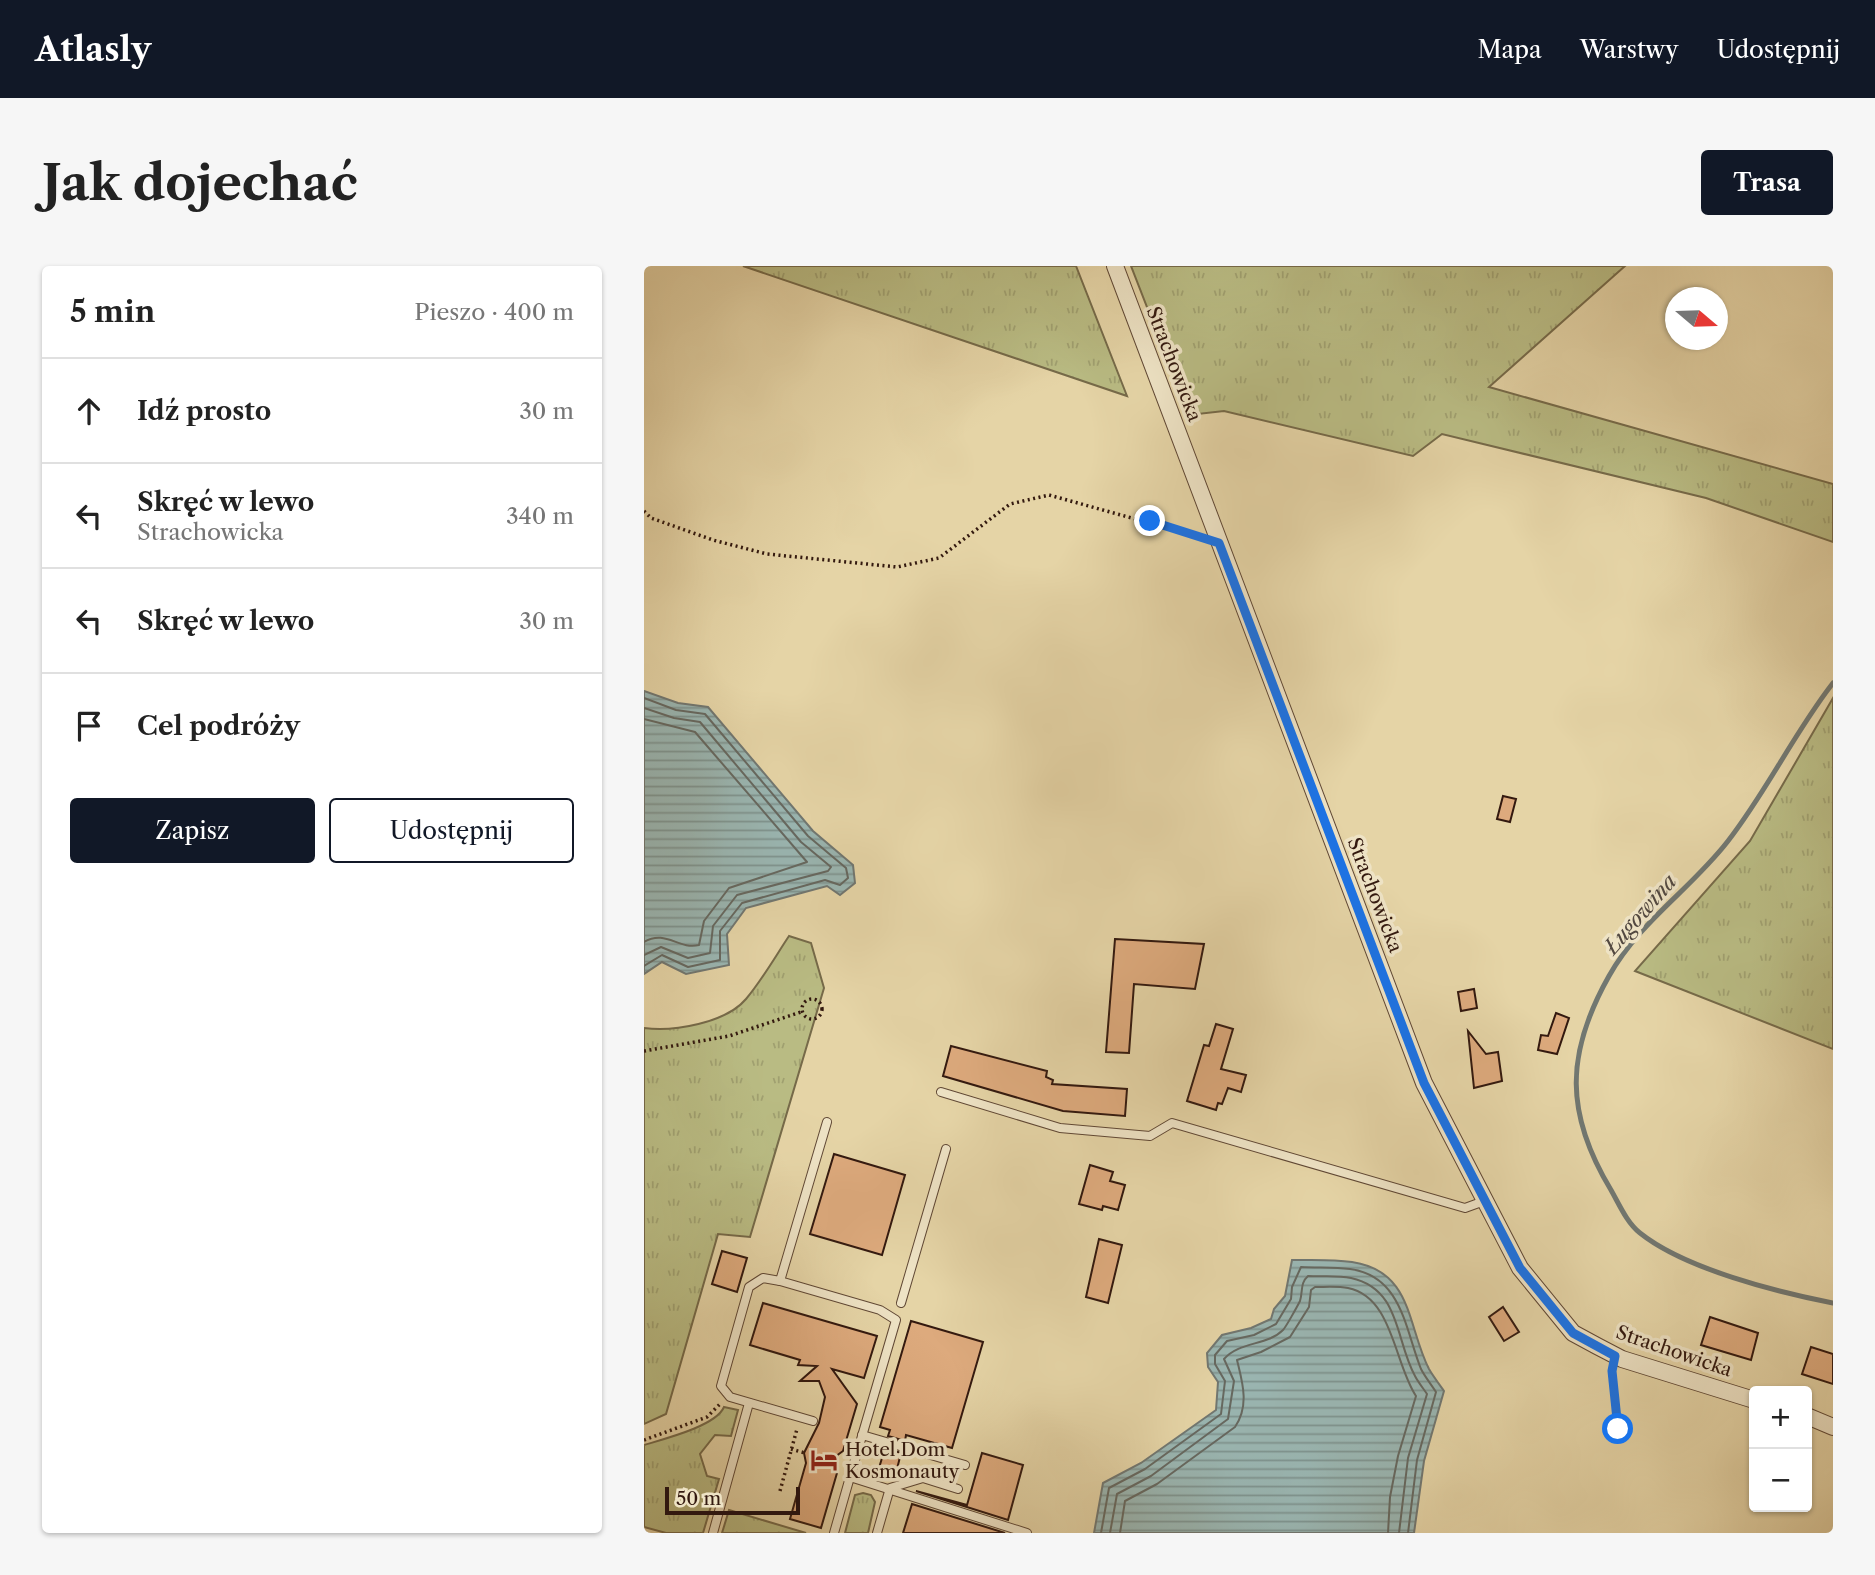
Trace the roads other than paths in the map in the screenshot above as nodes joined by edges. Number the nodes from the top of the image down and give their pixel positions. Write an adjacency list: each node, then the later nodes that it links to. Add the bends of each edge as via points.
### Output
1 (1115, 266): 5 (street, Strachowicka, via 1424,1083)
2 (941, 1092): 5 (lane, via 1060,1128 1150,1136 1172,1123 1465,1208)
3 (827, 1122): 6 (lane)
4 (946, 1149): 7 (lane)
5 (1486, 1200): 8 (street, Strachowicka, via 1520,1268 1573,1333 1615,1356)
6 (780, 1281): 9 (lane, via 763,1278 749,1287 723,1373 721,1387 730,1397); 13 (lane, via 880,1310 896,1320)
7 (901, 1303)
8 (1749, 1398)
9 (750, 1403): 11 (lane); 18 (lane)
10 (1812, 1418): 12 (street)
11 (813, 1421)
12 (1833, 1427)
13 (862, 1435): 14 (lane); 15 (lane)
14 (965, 1465)
15 (850, 1477): 16 (lane); 19 (lane)
16 (890, 1488): 17 (lane, via 923,1478); 20 (lane); 21 (lane)
17 (958, 1489)
18 (713, 1533)
19 (834, 1533)
20 (877, 1533)
21 (1027, 1533)

